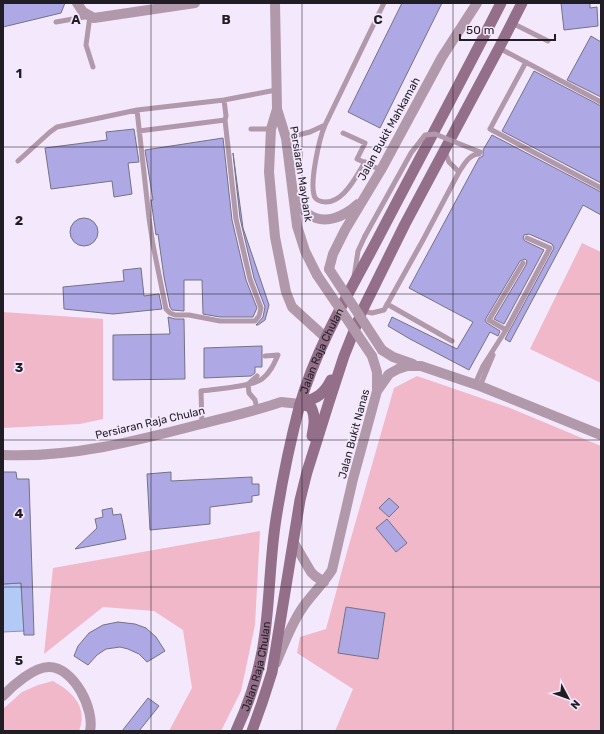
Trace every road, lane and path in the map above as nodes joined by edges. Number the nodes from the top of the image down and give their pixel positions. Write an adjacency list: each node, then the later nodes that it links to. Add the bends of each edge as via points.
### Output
1 (77, 3): 8 (street, via 83,12)
2 (195, 3): 8 (street, via 98,18)
3 (275, 3): 15 (street, Persiaran Maybank)
4 (384, 3): 21 (lane)
5 (477, 3): 30 (street, Jalan Bukit Mahkamah, via 442,57)
6 (501, 3): 37 (main road, Jalan Raja Chulan)
7 (522, 3): 10 (main road, Jalan Raja Chulan)
8 (90, 16): 9 (lane); 14 (lane, via 86,45)
9 (56, 22)
10 (512, 23): 11 (lane); 12 (main road, Jalan Raja Chulan)
11 (548, 41)
12 (499, 48): 13 (lane); 27 (main road, Jalan Raja Chulan)
13 (526, 62): 17 (lane); 32 (lane, via 490,129)
14 (93, 67)
15 (276, 90): 16 (lane); 18 (street, Persiaran Maybank)
16 (224, 100): 19 (lane); 20 (lane)
17 (601, 102)
18 (277, 108): 23 (street, Persiaran Maybank); 26 (street, Persiaran Maybank)
19 (137, 110): 24 (lane); 28 (lane, via 58,127)
20 (225, 120): 24 (lane); 24 (lane, via 236,219 250,279 261,308 256,321 220,321 189,315 175,316 166,309 153,245)
21 (325, 125): 26 (lane); 29 (lane, via 314,169 313,193 316,199 330,202 338,198)
22 (251, 129): 23 (lane)
23 (271, 130): 41 (street, Persiaran Maybank, via 269,172 275,237 286,292 292,307)
24 (139, 131)
25 (343, 133): 29 (lane, via 365,143 357,159)
26 (286, 138): 33 (street, Persiaran Maybank)
27 (444, 149): 31 (lane, via 448,162); 39 (main road, Jalan Raja Chulan)
28 (18, 161)
29 (365, 162): 30 (lane)
30 (380, 170): 34 (street, Jalan Bukit Mahkamah)
31 (459, 172): 37 (lane, bridge, via 470,157 479,153 434,134 425,135 411,153 365,236 358,251); 38 (lane)
32 (601, 188)
33 (294, 197): 34 (street, via 308,214 326,220 346,213); 49 (street, Persiaran Maybank, bridge, via 297,226 305,251 317,275 372,356 377,372)
34 (365, 197): 45 (street, Jalan Bukit Mahkamah, bridge, via 338,242 329,269 382,350 393,357)
35 (527, 238): 40 (lane, via 550,248)
36 (523, 263): 40 (lane, via 489,320)
37 (352, 287): 41 (main road, Jalan Raja Chulan)
38 (387, 304): 39 (lane, via 384,310 376,313); 42 (lane)
39 (362, 311): 44 (main road, Jalan Raja Chulan)
40 (506, 330): 48 (lane)
41 (326, 338): 50 (main road, Jalan Raja Chulan)
42 (452, 341)
43 (264, 356): 47 (lane, via 278,355 271,369 261,380)
44 (344, 356): 50 (main road, via 325,391 317,398); 55 (main road, Jalan Raja Chulan)
45 (421, 366): 48 (street, Jalan Bukit Nanas); 49 (street, Jalan Bukit Nanas, via 398,369 389,374)
46 (257, 376): 47 (lane)
47 (248, 384): 51 (lane); 52 (lane, via 201,391)
48 (478, 385): 53 (street, Jalan Bukit Nanas)
49 (376, 390): 57 (street, Jalan Bukit Nanas, via 332,570)
50 (300, 404): 51 (street, Persiaran Raja Chulan, via 281,402); 55 (main road, via 311,407 315,420); 61 (main road, Jalan Raja Chulan, via 276,520 265,635 250,695)
51 (257, 409): 52 (street, Persiaran Raja Chulan)
52 (202, 424): 54 (street, Persiaran Raja Chulan, via 83,451 30,456)
53 (601, 435)
54 (3, 455)
55 (307, 472): 56 (main road, Jalan Raja Chulan)
56 (294, 543): 57 (street, via 311,572); 58 (main road, Jalan Raja Chulan)
57 (324, 582): 58 (street, Jalan Bukit Nanas, via 303,606)
58 (272, 672): 62 (main road, Jalan Raja Chulan)
59 (5, 693): 60 (street, via 41,669 50,667 60,670 74,682 85,699 92,725)
60 (90, 731)
61 (236, 731)
62 (252, 731)

